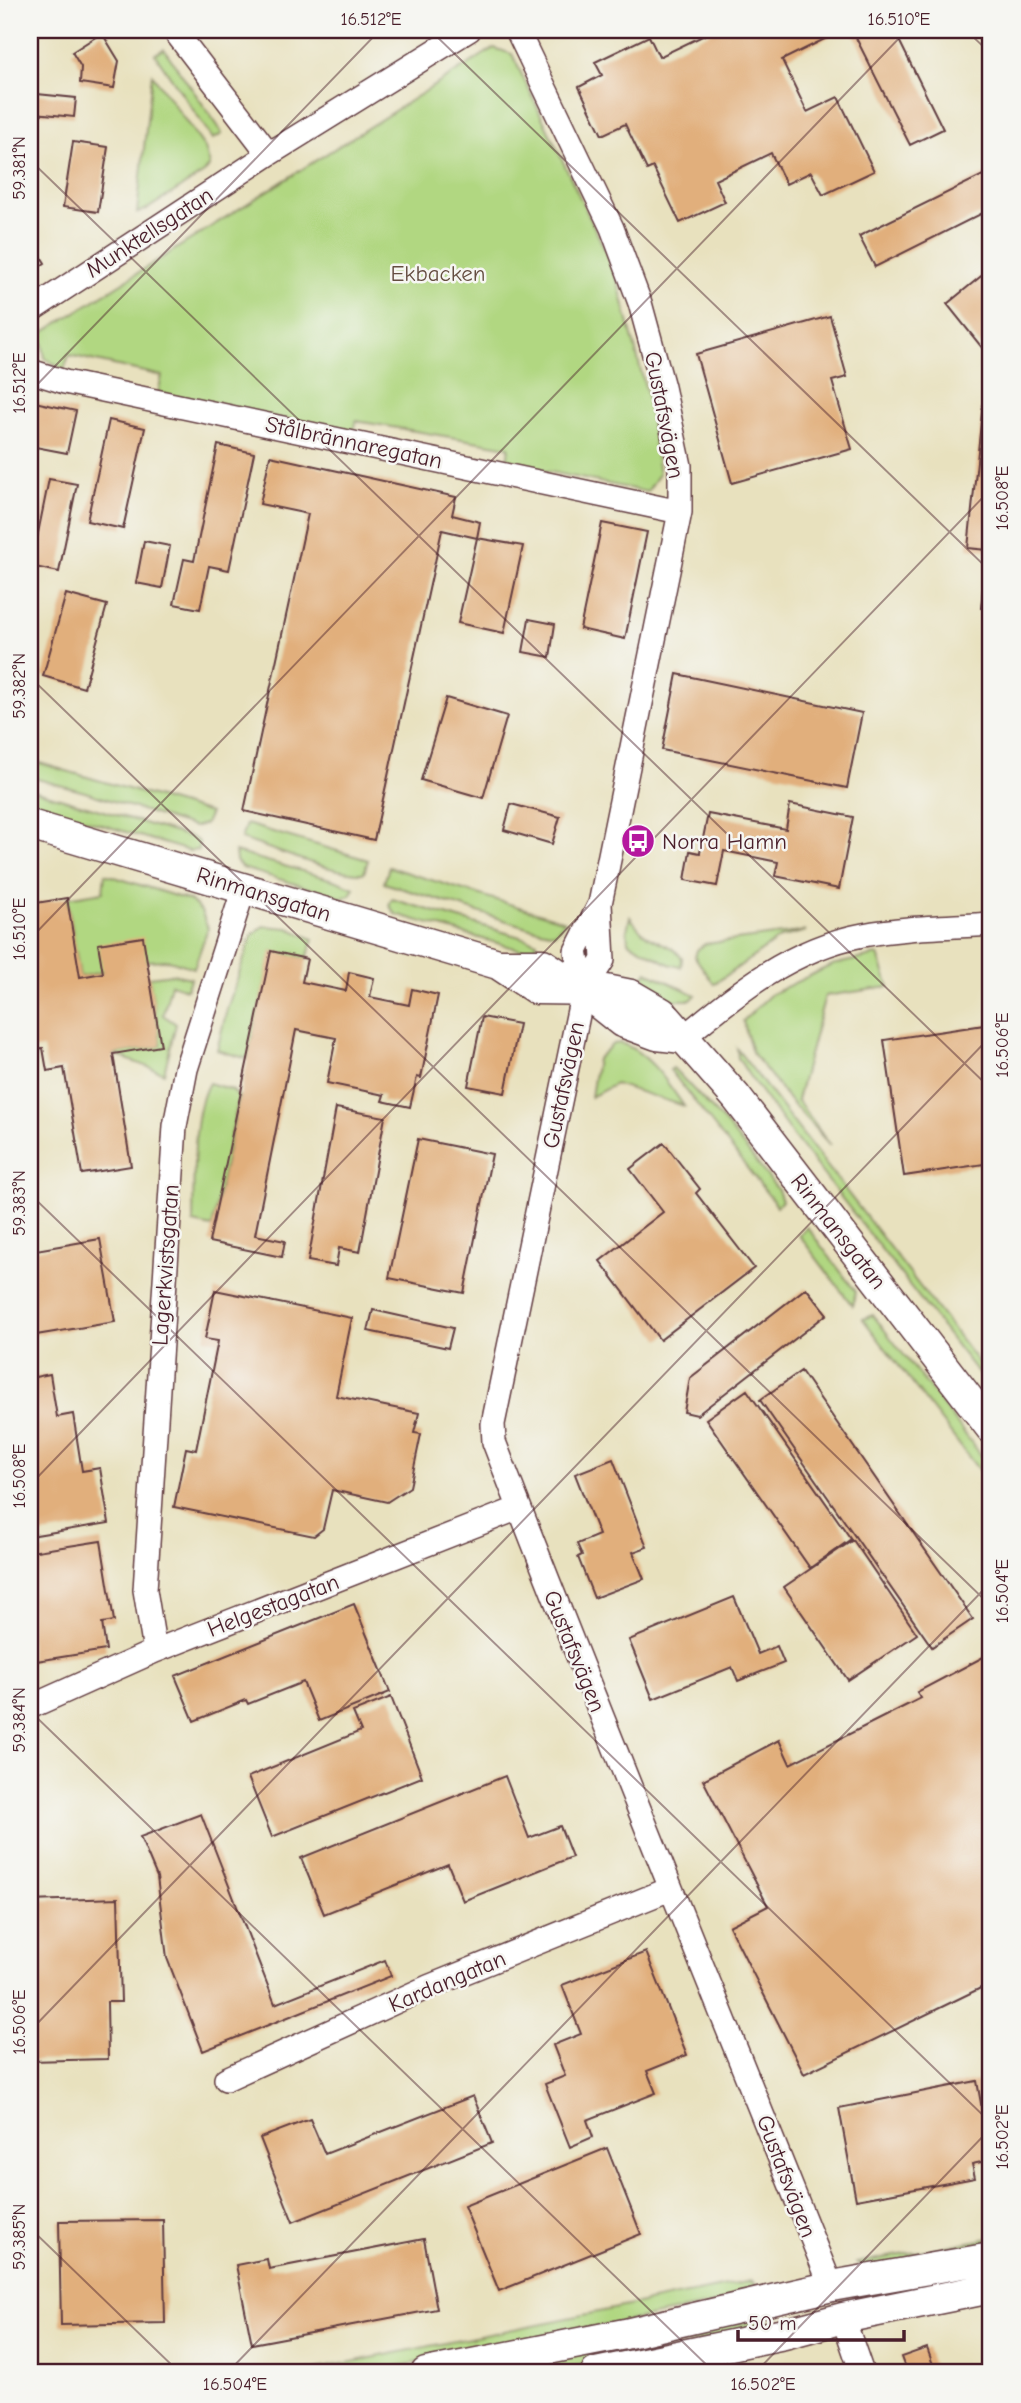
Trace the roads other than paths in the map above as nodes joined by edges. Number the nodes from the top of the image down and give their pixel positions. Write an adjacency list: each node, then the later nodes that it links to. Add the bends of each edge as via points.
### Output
1 (174, 30): 4 (street)
2 (469, 30): 4 (street, Munktellsgatan)
3 (517, 30): 7 (street, Gustafsvägen, via 612,228 640,303 680,466)
4 (269, 154): 5 (street, Munktellsgatan)
5 (30, 311)
6 (30, 371): 7 (street, Stålbrännaregatan, via 65,383)
7 (680, 512): 11 (street, Gustafsvägen, via 600,904 576,951)
8 (30, 825): 9 (street, Rinmansgatan)
9 (244, 888): 11 (street, Rinmansgatan, via 498,964 544,964); 15 (street, Lagerkvistsgatan, via 186,1069 175,1126 145,1590)
10 (991, 924): 12 (street, via 863,935 828,944 767,972)
11 (583, 991): 12 (street, Rinmansgatan, via 631,995 662,1013); 14 (street, Gustafsvägen, via 493,1424 494,1443)
12 (683, 1038): 13 (street, Rinmansgatan, via 736,1097)
13 (991, 1428)
14 (519, 1508): 15 (street, Helgestagatan); 17 (street, Gustafsvägen)
15 (155, 1651): 16 (street, Helgestagatan)
16 (30, 1707)
17 (670, 1889): 18 (street, Kardangatan, via 428,1987); 20 (street, Gustafsvägen)
18 (226, 2079)
19 (991, 2258): 20 (street)
20 (831, 2286): 22 (street); 23 (street, via 625,2334)
21 (991, 2288): 22 (street)
22 (843, 2318): 24 (street); 25 (street)
23 (426, 2373)
24 (596, 2373)
25 (862, 2373)

